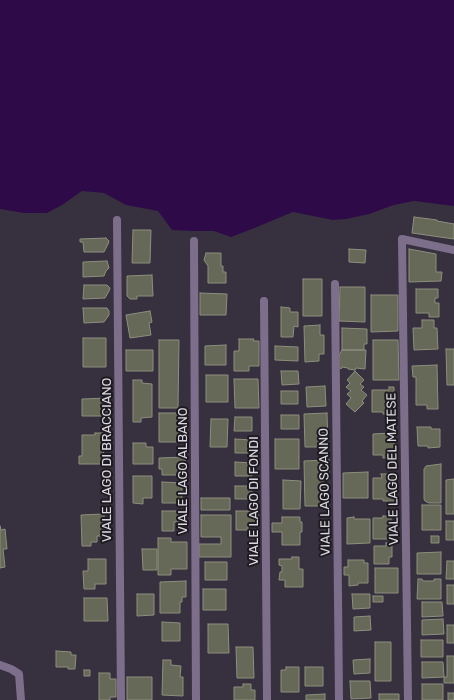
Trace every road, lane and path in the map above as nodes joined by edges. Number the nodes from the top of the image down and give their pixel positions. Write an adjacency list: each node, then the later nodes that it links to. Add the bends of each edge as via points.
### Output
1 (117, 220): 8 (street, VIALE LAGO DI BRACCIANO)
2 (194, 241): 9 (street, VIALE LAGO ALBANO)
3 (454, 250): 12 (street, VIALE LAGO DEL MATESE, via 402,239)
4 (335, 284): 11 (street, VIALE LAGO SCANNO)
5 (264, 301): 10 (street, VIALE LAGO DI FONDI)
6 (0, 666): 7 (street, via 19,674)
7 (21, 700)
8 (121, 700)
9 (196, 700)
10 (267, 700)
11 (339, 700)
12 (408, 700)

